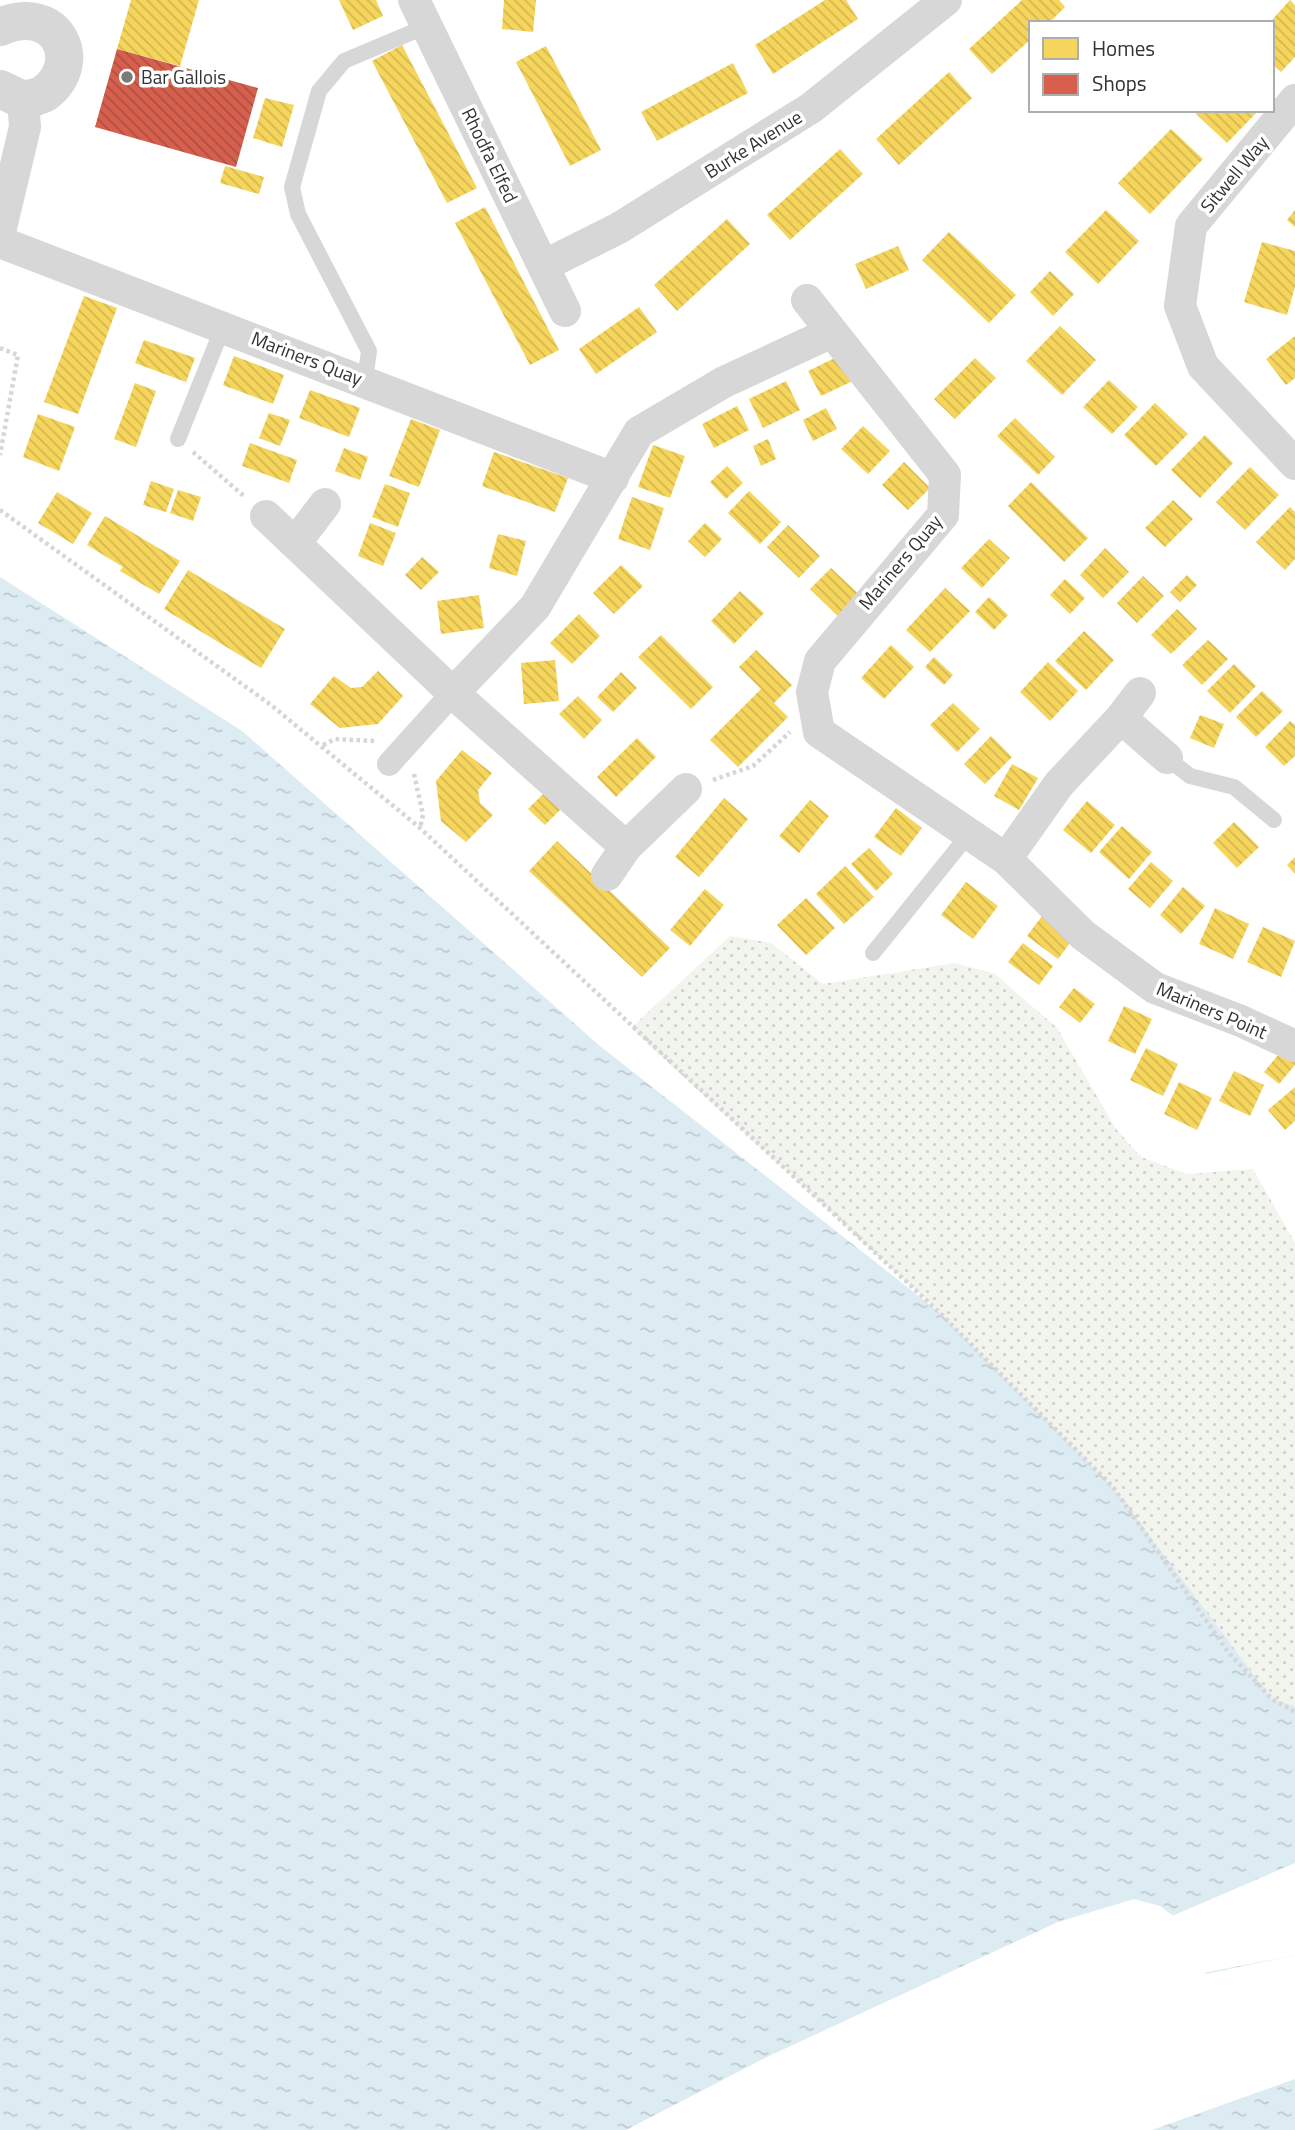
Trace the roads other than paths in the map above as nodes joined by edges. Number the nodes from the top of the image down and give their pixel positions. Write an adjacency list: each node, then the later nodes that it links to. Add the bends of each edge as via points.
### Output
1 (946, 0): 9 (street, Burke Avenue, via 811,107 619,228)
2 (47, 11): 4 (street); 5 (street, via 65,56 59,75 44,93)
3 (420, 13): 9 (street, Rhodfa Elfed); 14 (lane, via 344,61 319,91 292,187 298,214 369,351)
4 (0, 27)
5 (12, 94): 7 (street, via 25,127)
6 (1295, 100): 16 (street, Sitwell Way, via 1191,226 1180,306 1203,366)
7 (0, 232)
8 (0, 242): 12 (street, Mariners Quay)
9 (545, 265): 11 (street, Rhodfa Elfed)
10 (807, 300): 13 (street, Mariners Quay)
11 (565, 311)
12 (223, 327): 14 (street, Mariners Quay); 15 (lane)
13 (830, 333): 17 (street, via 724,382 639,432); 21 (street, Mariners Quay, via 945,475 943,515 820,660)
14 (365, 380): 17 (street, Mariners Quay)
15 (178, 439)
16 (1295, 463)
17 (613, 478): 22 (street, via 535,607)
18 (325, 504): 20 (street)
19 (267, 516): 20 (street)
20 (296, 542): 22 (street)
21 (812, 692): 29 (street, Mariners Point, via 819,732)
22 (453, 693): 26 (street); 30 (street)
23 (1140, 693): 24 (street)
24 (1121, 718): 25 (street); 31 (street, via 1059,784)
25 (1167, 758): 28 (lane, via 1190,776 1234,787)
26 (389, 764)
27 (686, 789): 30 (street)
28 (1274, 820)
29 (969, 834): 31 (street, Mariners Point); 33 (lane)
30 (626, 847): 32 (street)
31 (1006, 859): 34 (street, Mariners Point, via 1083,935 1155,988)
32 (607, 875)
33 (873, 953)
34 (1295, 1046)

